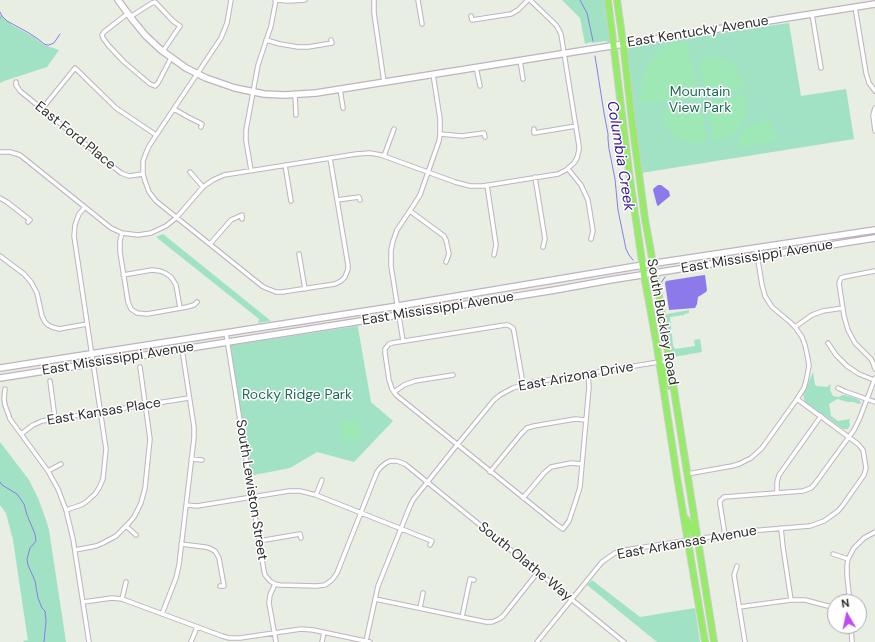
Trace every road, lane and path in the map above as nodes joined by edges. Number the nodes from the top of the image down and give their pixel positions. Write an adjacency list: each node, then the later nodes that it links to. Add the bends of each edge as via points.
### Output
1 (118, 0): 13 (main road, East Kentucky Avenue)
2 (231, 0): 26 (street, via 224,31)
3 (276, 0): 4 (street); 16 (street)
4 (305, 0)
5 (374, 0): 30 (street)
6 (418, 0): 15 (street)
7 (529, 0): 14 (street, via 511,14 472,20); 21 (street, via 559,30)
8 (608, 0): 19 (main road, South Buckley Road)
9 (617, 0): 18 (main road, South Buckley Road)
10 (875, 4): 11 (main road, East Kentucky Avenue)
11 (855, 7): 12 (main road, East Kentucky Avenue); 33 (street, via 867,78)
12 (812, 14): 18 (main road, East Kentucky Avenue); 25 (street)
13 (128, 15): 20 (main road, East Kentucky Avenue); 20 (street, via 155,2 172,22 180,26); 22 (street, via 102,35 124,62 156,86)
14 (471, 16)
15 (422, 24)
16 (266, 40): 17 (street, via 298,47 332,43); 34 (street)
17 (331, 40)
18 (623, 44): 19 (main road, East Kentucky Avenue); 82 (main road, South Buckley Road)
19 (614, 45): 21 (main road, East Kentucky Avenue); 83 (main road, South Buckley Road)
20 (163, 51): 22 (main road, East Kentucky Avenue)
21 (564, 53): 23 (main road, East Kentucky Avenue); 41 (street)
22 (171, 58): 26 (main road, East Kentucky Avenue)
23 (520, 60): 24 (main road, East Kentucky Avenue); 28 (street)
24 (476, 67): 27 (main road, East Kentucky Avenue); 31 (street)
25 (821, 68)
26 (197, 74): 34 (main road, East Kentucky Avenue, via 225,86); 36 (street)
27 (433, 74): 30 (main road, East Kentucky Avenue); 46 (street)
28 (523, 79)
29 (16, 82): 39 (street, East Ford Place, via 20,91)
30 (384, 82): 32 (main road, East Kentucky Avenue)
31 (480, 86)
32 (340, 89): 35 (main road, East Kentucky Avenue); 37 (street)
33 (875, 91)
34 (253, 92): 35 (main road, East Kentucky Avenue); 54 (street, via 246,135)
35 (295, 95): 40 (street)
36 (174, 108): 42 (street, via 202,124); 47 (street)
37 (343, 108)
38 (875, 108): 45 (street)
39 (42, 109): 47 (street, via 75,68 116,108); 57 (street, East Ford Place, via 121,173 129,176)
40 (296, 115)
41 (576, 126): 44 (street, via 534,133); 53 (street, via 579,150 577,158)
42 (201, 127)
43 (394, 129): 50 (street)
44 (534, 129)
45 (875, 131)
46 (440, 134): 48 (street, via 462,136 484,133); 56 (street)
47 (156, 135): 57 (street, via 144,157)
48 (485, 137)
49 (0, 152): 65 (street, via 20,155)
50 (384, 156): 51 (street, via 364,153); 56 (street)
51 (330, 158): 52 (street); 62 (street)
52 (285, 165): 54 (street); 64 (street)
53 (568, 169): 58 (street, via 558,174); 73 (street, via 581,185 588,200 593,231)
54 (251, 170): 60 (street, via 224,175)
55 (190, 172): 60 (street)
56 (428, 172): 59 (street, via 464,184); 66 (street, via 420,195)
57 (143, 174): 67 (street, via 153,197)
58 (535, 177): 59 (street); 75 (street, via 545,239)
59 (487, 185): 78 (street, via 496,245)
60 (203, 187): 67 (street)
61 (0, 198): 69 (street, via 30,220)
62 (337, 200): 63 (street, via 359,197); 88 (street, via 348,269 345,277 335,284)
63 (360, 200)
64 (291, 201)
65 (85, 207): 71 (street, via 107,225); 94 (street, via 77,219 74,236)
66 (410, 211): 81 (street, via 444,236 449,254); 90 (street, via 397,230 391,250)
67 (177, 217): 71 (street, via 151,233); 74 (street)
68 (242, 219): 74 (street, via 242,215 231,220)
69 (28, 222)
70 (875, 230): 76 (main road, East Mississippi Avenue)
71 (122, 233): 87 (street, via 119,246)
72 (875, 238): 80 (main road, East Mississippi Avenue)
73 (591, 239)
74 (210, 244): 88 (street, via 266,288 276,292)
75 (542, 247)
76 (756, 248): 80 (street); 82 (main road, East Mississippi Avenue)
77 (300, 254): 88 (street)
78 (494, 255)
79 (0, 256): 95 (street, via 32,282 43,319)
80 (757, 257): 85 (main road, East Mississippi Avenue); 96 (street, via 765,296 772,308)
81 (446, 262)
82 (652, 264): 83 (main road, East Mississippi Avenue); 85 (main road, South Buckley Road)
83 (643, 266): 86 (main road, South Buckley Road); 90 (main road, East Mississippi Avenue)
84 (875, 272): 92 (street, via 841,278 839,285)
85 (654, 273): 86 (main road, East Mississippi Avenue); 104 (main road, South Buckley Road)
86 (644, 274): 93 (main road, East Mississippi Avenue); 105 (main road, South Buckley Road)
87 (123, 275): 91 (street, via 152,270 164,273 176,286); 91 (street, via 129,305 137,313)
88 (305, 289)
89 (197, 302): 91 (street)
90 (398, 306): 93 (street); 98 (main road, East Mississippi Avenue)
91 (180, 308)
92 (843, 308): 96 (street, via 812,315); 109 (street, via 851,336 871,359)
93 (399, 315): 99 (street); 100 (main road, East Mississippi Avenue)
94 (87, 324): 95 (street, via 59,329); 103 (street)
95 (48, 325): 97 (street)
96 (795, 327): 121 (street, via 802,337 808,359 806,381)
97 (44, 330)
98 (226, 333): 100 (street, South Lewiston Street); 103 (main road, East Mississippi Avenue)
99 (403, 341): 115 (street, via 508,325 513,328); 118 (street, via 388,344 385,348 389,380)
100 (227, 342): 102 (main road, East Mississippi Avenue); 143 (street, South Lewiston Street)
101 (828, 343): 113 (street, via 847,366 859,374)
102 (182, 349): 106 (main road, East Mississippi Avenue); 120 (street)
103 (92, 355): 106 (street); 108 (main road, East Mississippi Avenue)
104 (669, 360): 105 (street, East Arizona Drive); 119 (main road, South Buckley Road)
105 (659, 362): 110 (street, East Arizona Drive); 119 (main road); 147 (main road, South Buckley Road)
106 (93, 364): 112 (main road, East Mississippi Avenue); 125 (street)
107 (140, 367): 124 (street)
108 (0, 368)
109 (875, 369)
110 (588, 374): 115 (street, East Arizona Drive); 128 (street)
111 (453, 375): 118 (street, via 410,382)
112 (0, 378)
113 (875, 379): 122 (street)
114 (50, 382): 127 (street)
115 (523, 384): 131 (street, East Arizona Drive, via 506,391 494,400)
116 (838, 388): 122 (street)
117 (5, 389): 129 (street, via 7,412)
118 (394, 392): 131 (street)
119 (674, 395): 138 (main road, South Buckley Road)
120 (189, 398): 124 (street, East Kansas Place); 132 (street, via 194,433)
121 (797, 399): 126 (street, East Arkansas Avenue); 138 (street, via 762,448 751,458 732,466)
122 (867, 399): 123 (street); 130 (street)
123 (875, 402)
124 (146, 405): 125 (street, East Kansas Place); 149 (street, via 150,443 145,488 138,510)
125 (101, 412): 127 (street, East Kansas Place); 146 (street, via 106,449 101,483 95,494 86,502)
126 (821, 416): 130 (street, East Arkansas Avenue); 141 (street, via 779,475)
127 (55, 418): 129 (street, East Kansas Place, via 37,423)
128 (586, 420): 135 (street); 137 (street, via 527,428)
129 (21, 434): 136 (street)
130 (849, 437): 141 (street, via 814,485 803,491); 150 (street, East Arkansas Avenue, via 863,450 866,471 863,478 832,516 817,524)
131 (457, 444): 137 (street); 140 (street, East Arizona Drive)
132 (191, 459): 133 (street); 145 (street)
133 (202, 460)
134 (61, 464): 136 (street)
135 (582, 464): 144 (street, via 571,463 551,467); 144 (street, via 577,497 569,521 563,529)
136 (48, 471): 146 (street)
137 (490, 472): 144 (street)
138 (687, 474): 156 (main road, South Buckley Road)
139 (322, 480): 142 (street)
140 (426, 482): 148 (street, South Olathe Way, via 401,462 386,462 377,472); 151 (street, East Arizona Drive, via 413,500); 166 (street, South Olathe Way)
141 (777, 492): 153 (street, via 722,498 720,504)
142 (316, 495): 143 (street, via 296,491); 148 (street)
143 (252, 497): 145 (street, via 197,506); 158 (street, South Lewiston Street)
144 (523, 498)
145 (186, 505): 159 (street)
146 (66, 510): 161 (street)
147 (683, 512): 156 (main road); 157 (main road, South Buckley Road)
148 (360, 513): 151 (street); 169 (street, South Olathe Way, via 337,573 329,584)
149 (126, 526): 154 (street); 161 (street, via 116,536 103,543)
150 (782, 528): 153 (street, East Arkansas Avenue); 176 (street)
151 (401, 529): 160 (street, via 432,541); 174 (street, East Arizona Drive)
152 (874, 532): 163 (street, via 854,548)
153 (725, 535): 156 (street, East Arkansas Avenue)
154 (136, 536)
155 (301, 538): 158 (street, via 300,534)
156 (698, 539): 157 (street, East Arkansas Avenue); 165 (main road, South Buckley Road)
157 (688, 540): 165 (main road); 175 (street, East Arkansas Avenue, via 625,550 611,556 602,562); 184 (main road, South Buckley Road)
158 (259, 541): 169 (street, South Lewiston Street, via 265,575)
159 (181, 544): 170 (street, via 216,550 224,586); 181 (street, via 178,573)
160 (430, 545)
161 (75, 550): 177 (street)
162 (833, 554): 163 (street)
163 (848, 559): 172 (street, via 846,576)
164 (736, 566): 180 (street, via 734,575)
165 (703, 570): 197 (main road, South Buckley Road)
166 (538, 572): 175 (street, South Olathe Way); 182 (street, via 499,619 490,622)
167 (474, 580): 182 (street, via 470,579)
168 (126, 582): 173 (street)
169 (275, 584): 186 (street, via 270,600)
170 (220, 586)
171 (423, 593): 179 (street)
172 (849, 594)
173 (122, 599): 177 (street); 181 (street)
174 (375, 599): 179 (street); 192 (street, East Arizona Drive)
175 (572, 600): 193 (street, East Arkansas Avenue); 194 (street, South Olathe Way)
176 (790, 600): 178 (street, via 805,600); 180 (street)
177 (83, 602): 188 (street)
178 (827, 606)
179 (420, 608): 182 (street)
180 (739, 608): 198 (street)
181 (162, 614): 183 (street)
182 (462, 617)
183 (197, 627): 187 (street); 189 (street)
184 (702, 627): 195 (main road, South Buckley Road); 196 (main road)
185 (324, 632): 186 (street, via 301,629); 191 (street); 192 (street)
186 (274, 633): 187 (street); 190 (street)
187 (234, 640)
188 (89, 642)
189 (191, 642)
190 (276, 642)
191 (322, 642)
192 (368, 642)
193 (537, 642)
194 (624, 642)
195 (705, 642)
196 (709, 642)
197 (714, 642)
198 (745, 642)

